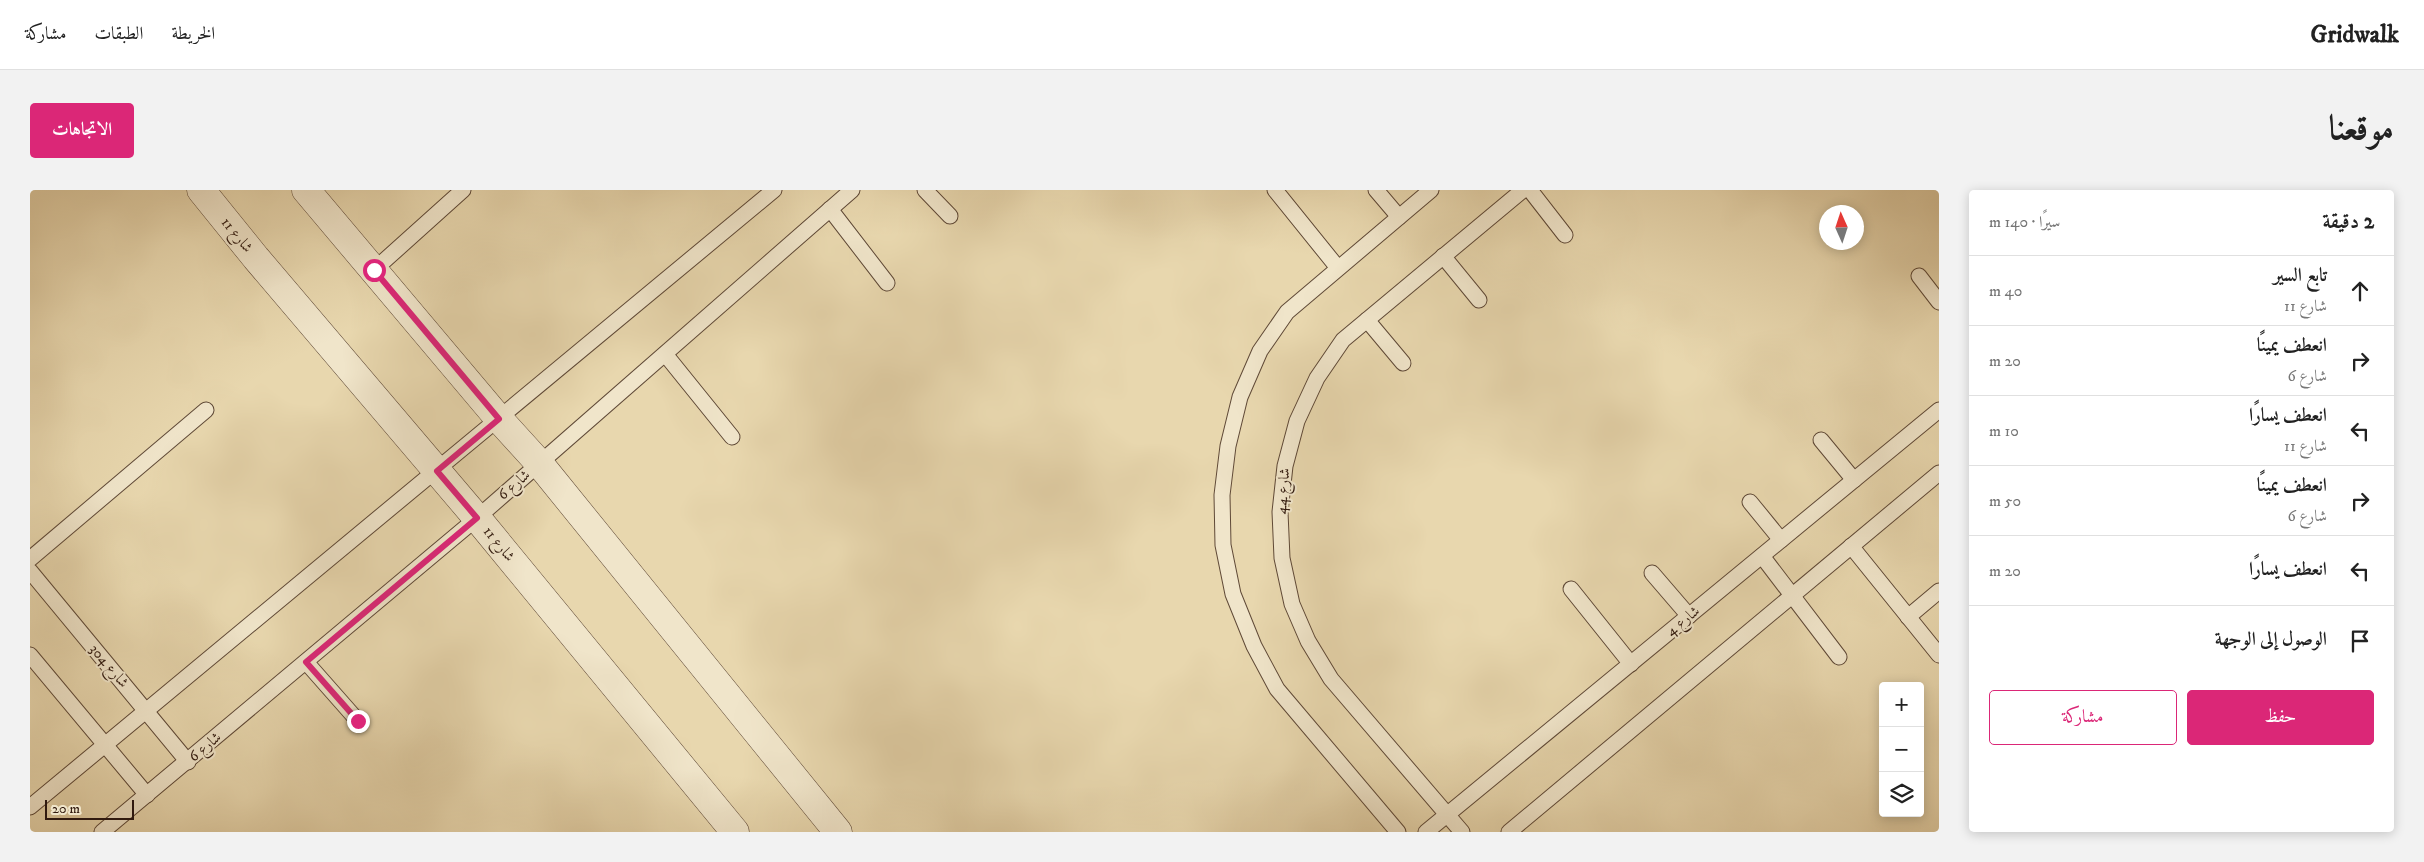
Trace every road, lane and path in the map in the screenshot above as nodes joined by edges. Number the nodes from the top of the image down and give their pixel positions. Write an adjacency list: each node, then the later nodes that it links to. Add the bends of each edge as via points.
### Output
1 (201, 190): 32 (street, شارع 11)
2 (306, 190): 18 (street)
3 (774, 190): 28 (lane)
4 (852, 190): 12 (lane, شارع 6)
5 (925, 190): 13 (lane)
6 (1275, 190): 17 (lane)
7 (1376, 190): 14 (lane)
8 (1431, 190): 14 (lane)
9 (1523, 190): 16 (lane, شارع 44)
10 (1530, 190): 15 (lane)
11 (456, 192): 18 (lane)
12 (830, 209): 20 (lane); 24 (lane, شارع 6)
13 (950, 216)
14 (1398, 217): 17 (lane)
15 (1565, 235)
16 (1443, 256): 21 (lane); 23 (lane, شارع 44)
17 (1338, 268): 63 (lane, via 1287,312 1260,351 1240,397 1223,485 1223,545 1233,594 1254,646 1277,689)
18 (374, 270): 28 (street)
19 (1919, 276): 22 (lane)
20 (887, 284)
21 (1479, 300)
22 (1939, 302)
23 (1367, 320): 25 (lane); 59 (lane, شارع 44, via 1343,340 1317,378 1297,421 1285,466 1280,512 1282,558 1292,604 1308,641 1331,679)
24 (665, 354): 29 (lane); 31 (lane, شارع 6)
25 (1403, 363)
26 (206, 410): 40 (lane)
27 (1939, 410): 34 (lane, شارع 4)
28 (499, 419): 31 (street); 32 (lane)
29 (732, 437)
30 (1821, 440): 34 (lane)
31 (539, 463): 36 (lane, شارع 6); 62 (street)
32 (437, 471): 36 (street, شارع 11); 53 (lane)
33 (1939, 473): 38 (lane)
34 (1854, 480): 37 (lane, شارع 4)
35 (1750, 502): 37 (lane)
36 (477, 518): 51 (lane, شارع 6); 60 (street, شارع 11)
37 (1781, 540): 39 (lane, شارع 4)
38 (1851, 546): 45 (lane); 47 (lane)
39 (1762, 556): 45 (lane); 46 (lane, شارع 4)
40 (30, 559)
41 (30, 571): 53 (lane, شارع 304)
42 (1652, 573): 46 (lane)
43 (1571, 589): 52 (lane)
44 (1939, 591): 47 (lane)
45 (1792, 596): 50 (lane); 66 (lane)
46 (1689, 616): 52 (lane, شارع 4)
47 (1908, 617): 49 (lane)
48 (30, 655): 55 (lane)
49 (1939, 656)
50 (1838, 657)
51 (306, 662): 54 (lane); 56 (lane, شارع 6)
52 (1631, 664): 59 (lane, شارع 4)
53 (147, 712): 55 (lane); 56 (lane, شارع 304)
54 (358, 721)
55 (106, 746): 57 (lane); 58 (lane)
56 (188, 762): 57 (lane, شارع 6)
57 (147, 795): 61 (lane, شارع 6)
58 (30, 807)
59 (1448, 814): 64 (lane, شارع 4); 65 (lane, شارع 44)
60 (725, 829)
61 (102, 832)
62 (838, 832)
63 (1398, 832)
64 (1426, 832)
65 (1462, 832)
66 (1509, 832)

